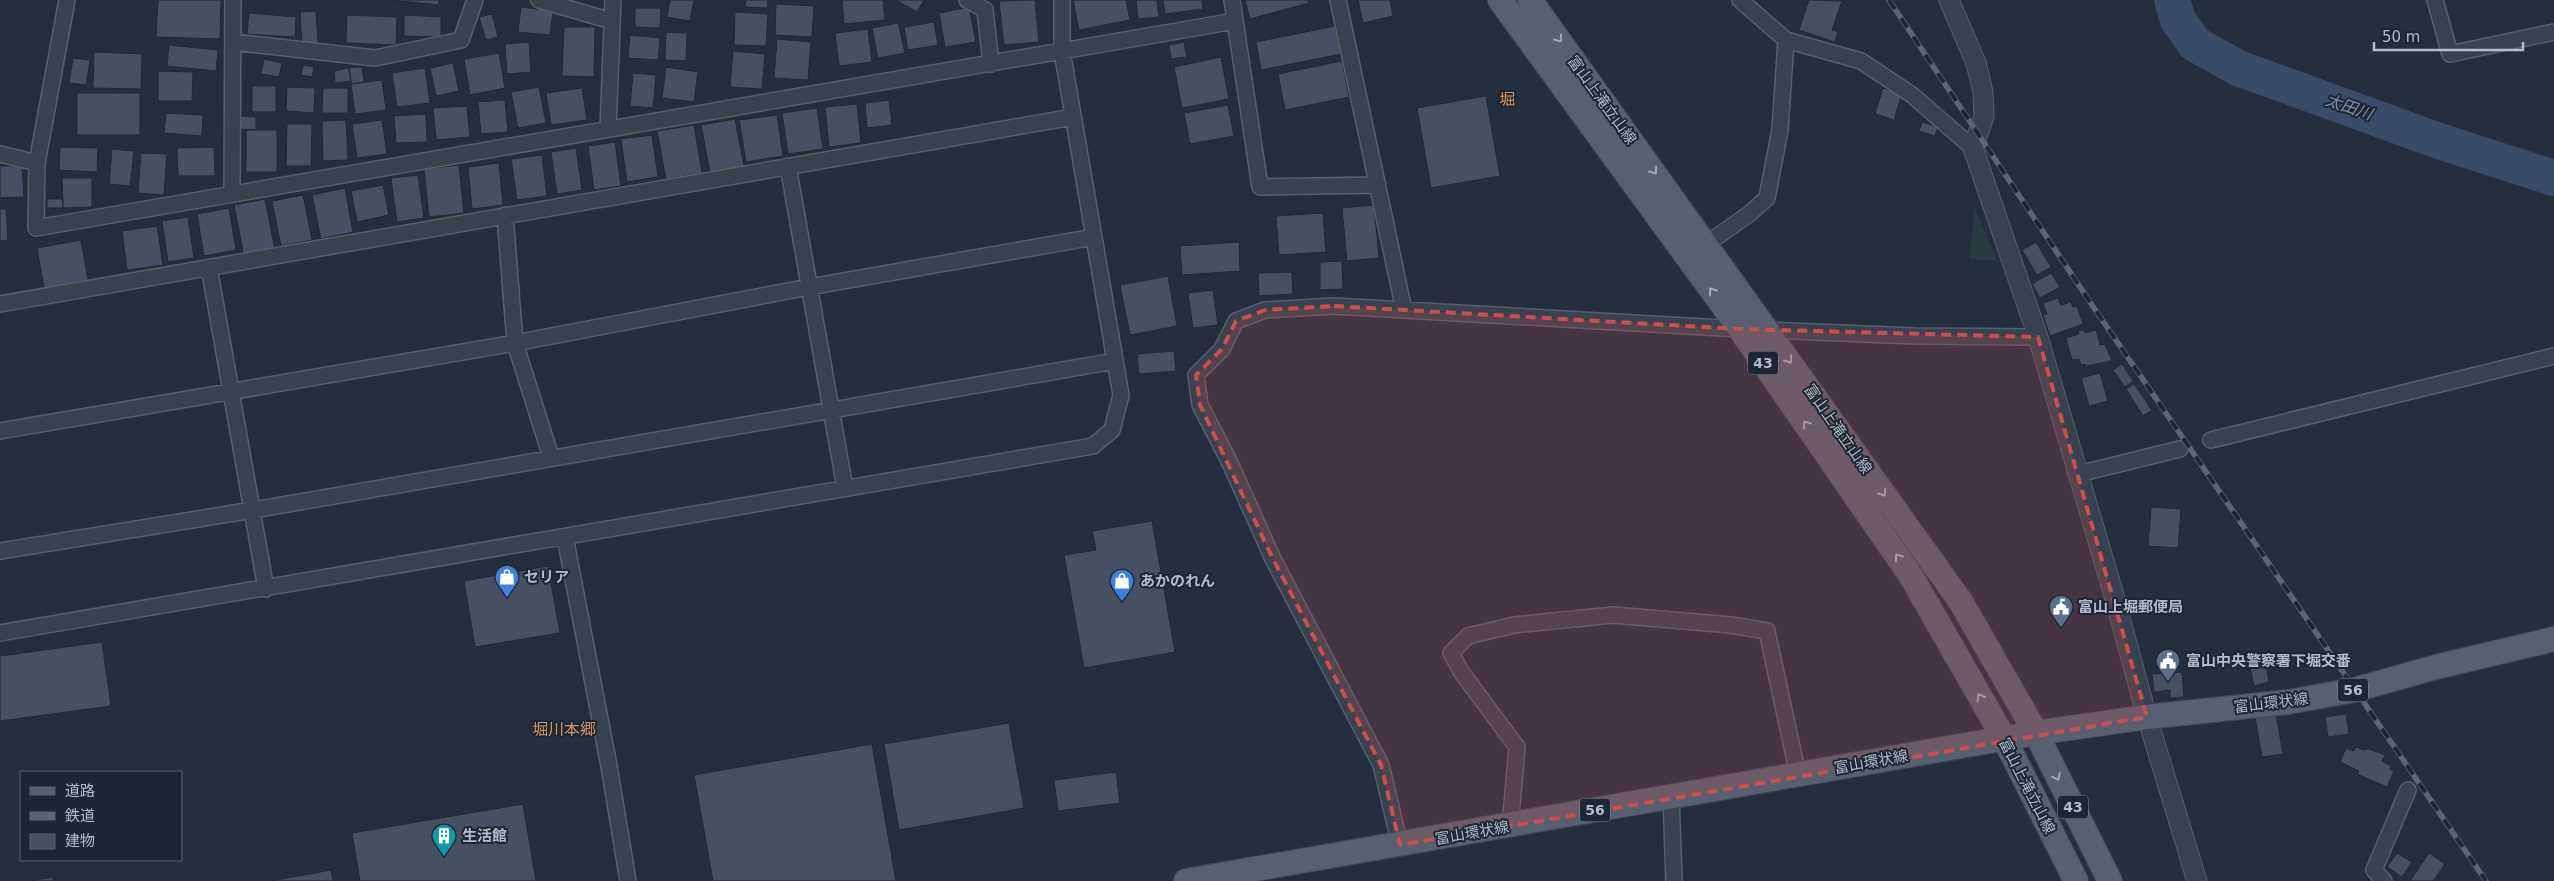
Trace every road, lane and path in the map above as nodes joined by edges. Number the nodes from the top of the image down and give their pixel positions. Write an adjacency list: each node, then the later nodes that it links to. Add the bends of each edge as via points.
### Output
1 (67, 0): 26 (street)
2 (233, 0): 19 (street)
3 (475, 0): 19 (street, via 461,40 375,58)
4 (539, 0): 16 (street)
5 (613, 0): 16 (street)
6 (967, 0): 21 (street, via 985,10)
7 (1062, 0): 20 (street)
8 (1232, 0): 15 (street)
9 (1338, 0): 28 (street)
10 (1500, 0): 33 (main road, 富山上滝立山線 / 43)
11 (1530, 0): 32 (main road, 富山上滝立山線 / 43, one-way to 32)
12 (1740, 0): 18 (street)
13 (1948, 0): 24 (street, via 1976,63 1983,92 1984,116)
14 (2435, 0): 17 (street, via 2450,54)
15 (1235, 21): 20 (street); 28 (street, via 1260,187)
16 (612, 22): 23 (street)
17 (2554, 32)
18 (1786, 40): 24 (street, via 1861,61 1912,95); 32 (street, via 1780,130 1767,198)
19 (233, 42): 29 (street)
20 (1062, 51): 21 (street); 22 (street)
21 (991, 64): 23 (street)
22 (1073, 117): 27 (street); 31 (street)
23 (608, 129): 29 (street)
24 (1974, 148): 40 (street)
25 (0, 154): 26 (street)
26 (38, 162): 29 (street, via 36,228)
27 (788, 166): 30 (street); 35 (street)
28 (1378, 185): 37 (street)
29 (232, 193)
30 (505, 215): 34 (street); 41 (street)
31 (1094, 237): 35 (street); 43 (street)
32 (1707, 244): 33 (street); 39 (main road, 富山上滝立山線 / 43)
33 (1687, 257): 38 (main road, 富山上滝立山線 / 43, one-way to 33)
34 (209, 266): 36 (street); 44 (street)
35 (809, 287): 41 (street); 45 (street)
36 (0, 304)
37 (1404, 310): 38 (street); 65 (street, via 1334,306 1265,310 1236,321 1222,349 1196,375 1200,405 1273,559 1381,766)
38 (1740, 329): 39 (street); 60 (main road, 富山上滝立山線 / 43, one-way to 38, via 1911,576)
39 (1767, 329): 40 (street, via 1915,336); 59 (main road, 富山上滝立山線 / 43, one-way to 59, via 1961,602)
40 (2038, 337): 50 (street)
41 (515, 343): 44 (street); 49 (street)
42 (2554, 356): 47 (street)
43 (1115, 362): 45 (street); 51 (street, via 1120,395 1112,430 1092,446)
44 (231, 392): 46 (street); 52 (street)
45 (830, 410): 49 (street); 51 (street)
46 (0, 432)
47 (2211, 440)
48 (2180, 449): 50 (street)
49 (551, 457): 52 (street)
50 (2078, 474): 58 (street)
51 (845, 488): 53 (street)
52 (253, 510): 54 (street); 55 (street)
53 (565, 537): 55 (street); 66 (street)
54 (0, 551)
55 (266, 589): 56 (street)
56 (0, 633)
57 (2554, 639): 58 (main road, 富山環状線 / 56, via 2354,690 2288,702)
58 (2147, 717): 59 (main road, 富山環状線 / 56); 71 (street)
59 (2036, 734): 60 (main road, 富山環状線 / 56); 70 (main road, 富山上滝立山線 / 43, one-way to 70)
60 (2004, 740): 61 (main road, 富山環状線 / 56); 69 (main road, 富山上滝立山線 / 43)
61 (1798, 775): 63 (main road, 富山環状線 / 56); 64 (street, via 1767,631 1614,615 1514,625 1468,636 1451,653 1462,674 1517,747)
62 (2408, 790): 72 (street, via 2374,870)
63 (1671, 795): 64 (main road, 富山環状線 / 56); 68 (street)
64 (1510, 827): 65 (main road, 富山環状線 / 56)
65 (1400, 845): 67 (main road, 富山環状線 / 56)
66 (628, 881)
67 (1186, 881)
68 (1674, 881)
69 (2076, 881)
70 (2110, 881)
71 (2197, 881)
72 (2384, 881)

